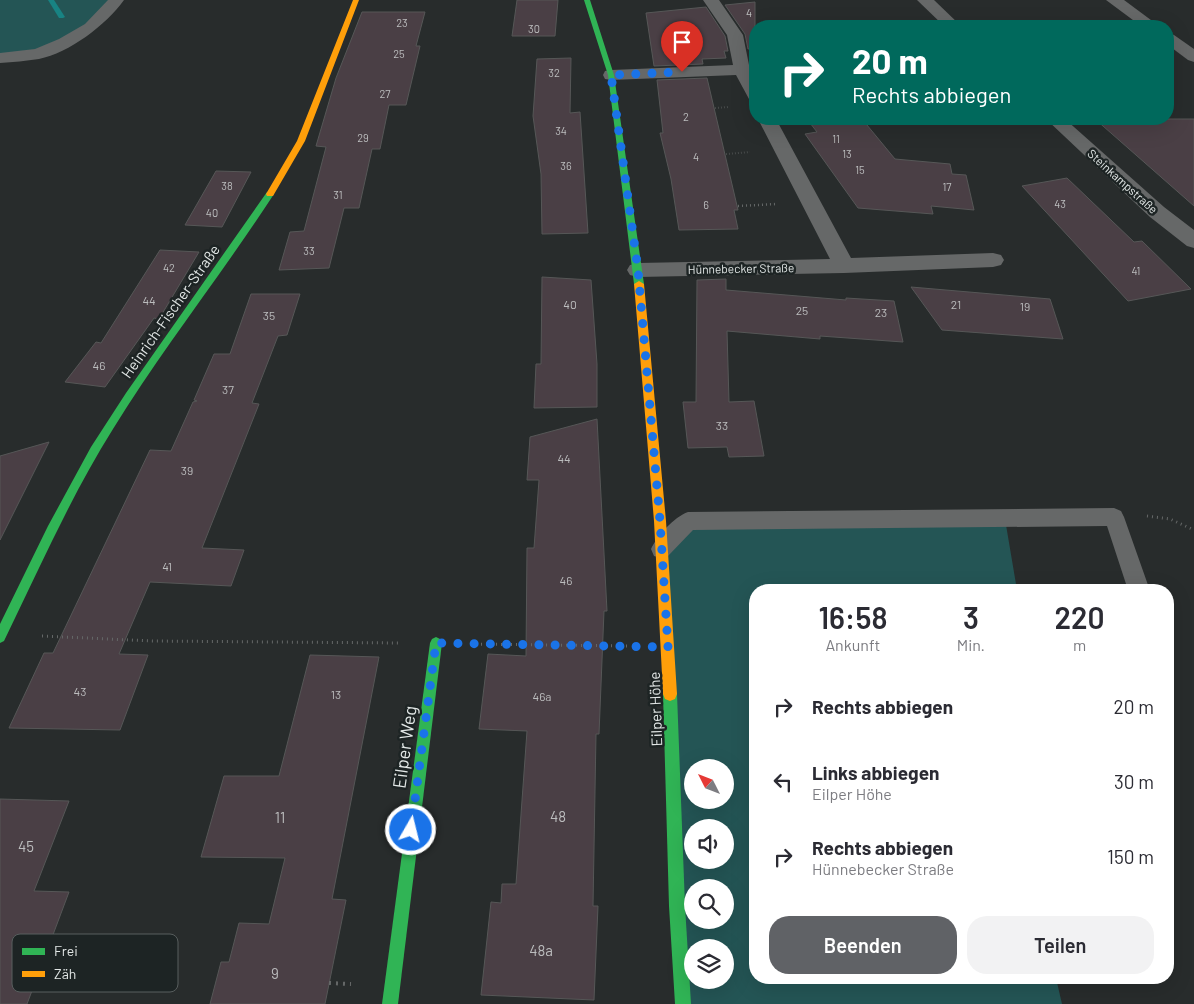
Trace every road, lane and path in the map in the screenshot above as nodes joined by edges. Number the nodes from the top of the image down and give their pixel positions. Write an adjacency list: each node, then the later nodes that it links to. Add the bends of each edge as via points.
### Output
1 (116, 0): 11 (street, via 91,27 65,42 38,54)
2 (356, 0): 25 (street, Heinrich-Fischer-Straße, via 301,141 289,163 250,225 146,369 99,441)
3 (587, 0): 13 (street, Eilper Höhe)
4 (711, 0): 12 (street, via 735,35)
5 (925, 0): 7 (street)
6 (1114, 0): 8 (street)
7 (947, 20)
8 (1142, 20)
9 (1174, 42): 10 (street)
10 (1194, 57)
11 (0, 58)
12 (742, 70): 13 (street); 14 (street)
13 (611, 75): 20 (street, Eilper Höhe)
14 (749, 83)
15 (770, 125): 19 (street)
16 (1061, 125): 17 (street, Steinkampstraße)
17 (1194, 241)
18 (993, 260): 19 (street, Hünnebecker Straße)
19 (844, 266): 20 (street, Hünnebecker Straße)
20 (638, 270): 23 (street, Eilper Höhe)
21 (1114, 517): 22 (path, via 1139,515 1170,519); 23 (lane, via 688,522); 24 (lane)
22 (1194, 530)
23 (661, 549): 27 (street, Eilper Höhe)
24 (1137, 584)
25 (1, 636): 26 (path, via 152,641)
26 (436, 643): 27 (path); 28 (street, Eilper Weg)
27 (668, 647): 29 (street, Eilper Höhe)
28 (390, 1004)
29 (683, 1004)

